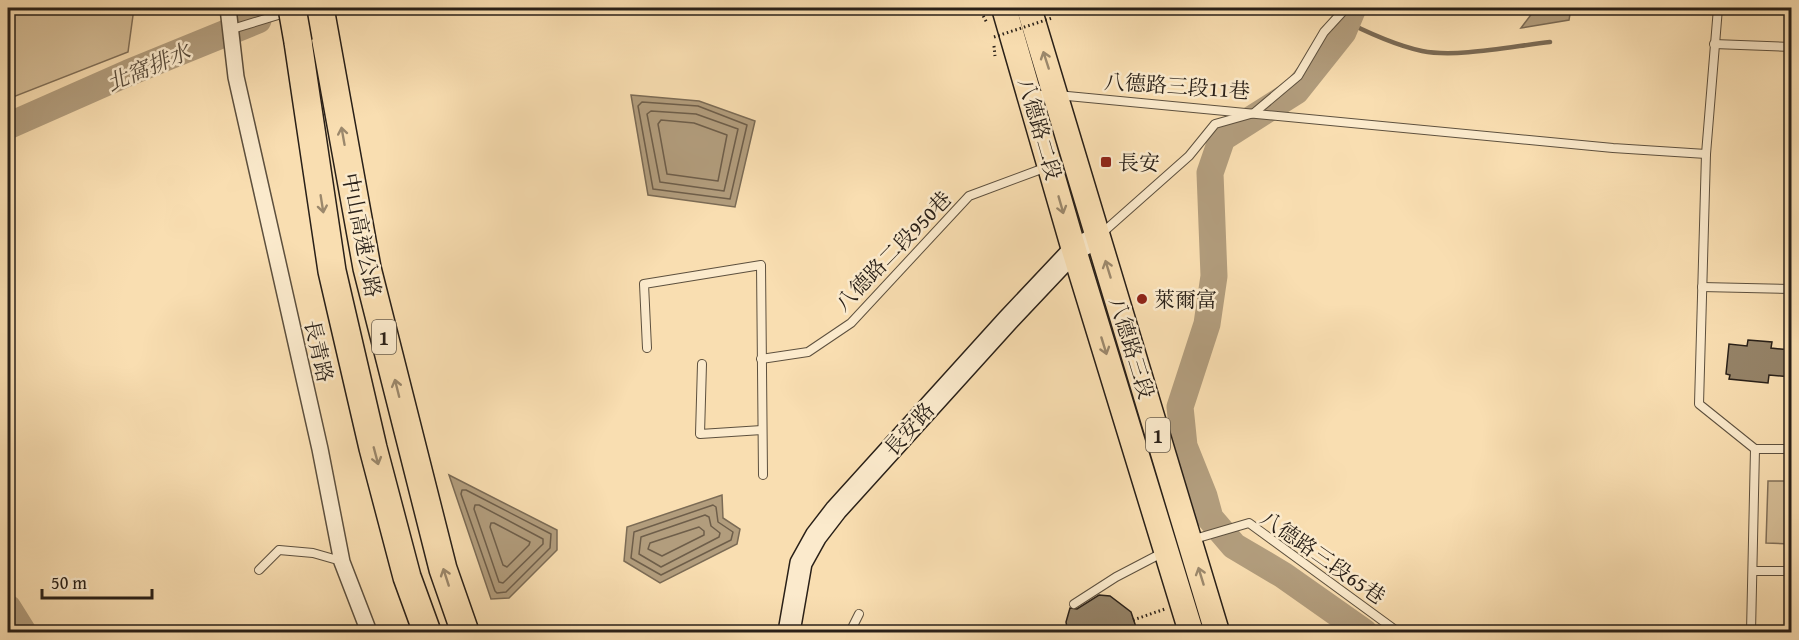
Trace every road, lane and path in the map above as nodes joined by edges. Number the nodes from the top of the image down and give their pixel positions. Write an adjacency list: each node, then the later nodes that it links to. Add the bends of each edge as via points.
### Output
1 (228, 8): 11 (street)
2 (292, 8): 42 (highway, 中山高速公路 / 1, one-way to 42, bridge, via 332,271 373,448 407,577)
3 (303, 8): 11 (lane)
4 (320, 8): 43 (highway, 中山高速公路 / 1, one-way to 4, via 443,569 367,268)
5 (1004, 8): 15 (main road, 八德路二段 / 1)
6 (1029, 8): 16 (main road, 八德路二段 / 1, one-way to 6)
7 (1346, 8): 8 (lane); 17 (lane, 八德路三段11巷, via 1324,32 1298,76)
8 (1380, 8)
9 (1718, 8): 13 (lane)
10 (1052, 18): 12 (path, bridge)
11 (229, 30): 33 (street, 長青路)
12 (994, 37)
13 (1714, 44): 14 (lane); 18 (lane)
14 (1791, 47)
15 (1030, 95): 16 (lane, 八德路三段11巷); 19 (main road, 八德路二段 / 1)
16 (1057, 95): 17 (lane, 八德路三段11巷); 20 (main road, 八德路二段 / 1)
17 (1254, 113): 18 (lane); 20 (lane, via 1215,124 1188,156)
18 (1706, 154): 22 (lane)
19 (1051, 166): 21 (main road, 八德路二段 / 1, one-way to 21); 25 (lane, 八德路二段950巷, via 969,196 851,323 808,352)
20 (1098, 237): 21 (street, 長安路); 31 (main road, 八德路三段 / 1, one-way to 20)
21 (1074, 250): 32 (main road, 八德路三段 / 1, one-way to 32); 44 (street, 長安路, via 816,536 801,563)
22 (1702, 287): 23 (lane); 28 (lane, via 1699,404)
23 (1791, 289)
24 (646, 348): 25 (lane, via 644,284 761,264)
25 (761, 359): 27 (lane)
26 (702, 364): 27 (lane, via 700,434)
27 (762, 430): 30 (lane)
28 (1755, 449): 29 (lane); 35 (lane)
29 (1791, 449)
30 (762, 475)
31 (1190, 540): 47 (main road, 八德路三段 / 1, one-way to 31); 48 (lane, 八德路三段65巷, via 1249,523)
32 (1166, 551): 37 (main road, 八德路三段 / 1); 38 (lane)
33 (342, 562): 34 (lane, via 313,553 279,550); 41 (street, 長青路)
34 (259, 570)
35 (1753, 571): 36 (lane); 49 (lane)
36 (1791, 571)
37 (1182, 603): 40 (path); 46 (main road, 八德路三段 / 1)
38 (1074, 604)
39 (859, 614): 45 (lane)
40 (1133, 620)
41 (369, 633)
42 (427, 633)
43 (465, 633)
44 (789, 633)
45 (850, 633)
46 (1191, 633)
47 (1217, 633)
48 (1398, 633)
49 (1751, 633)

